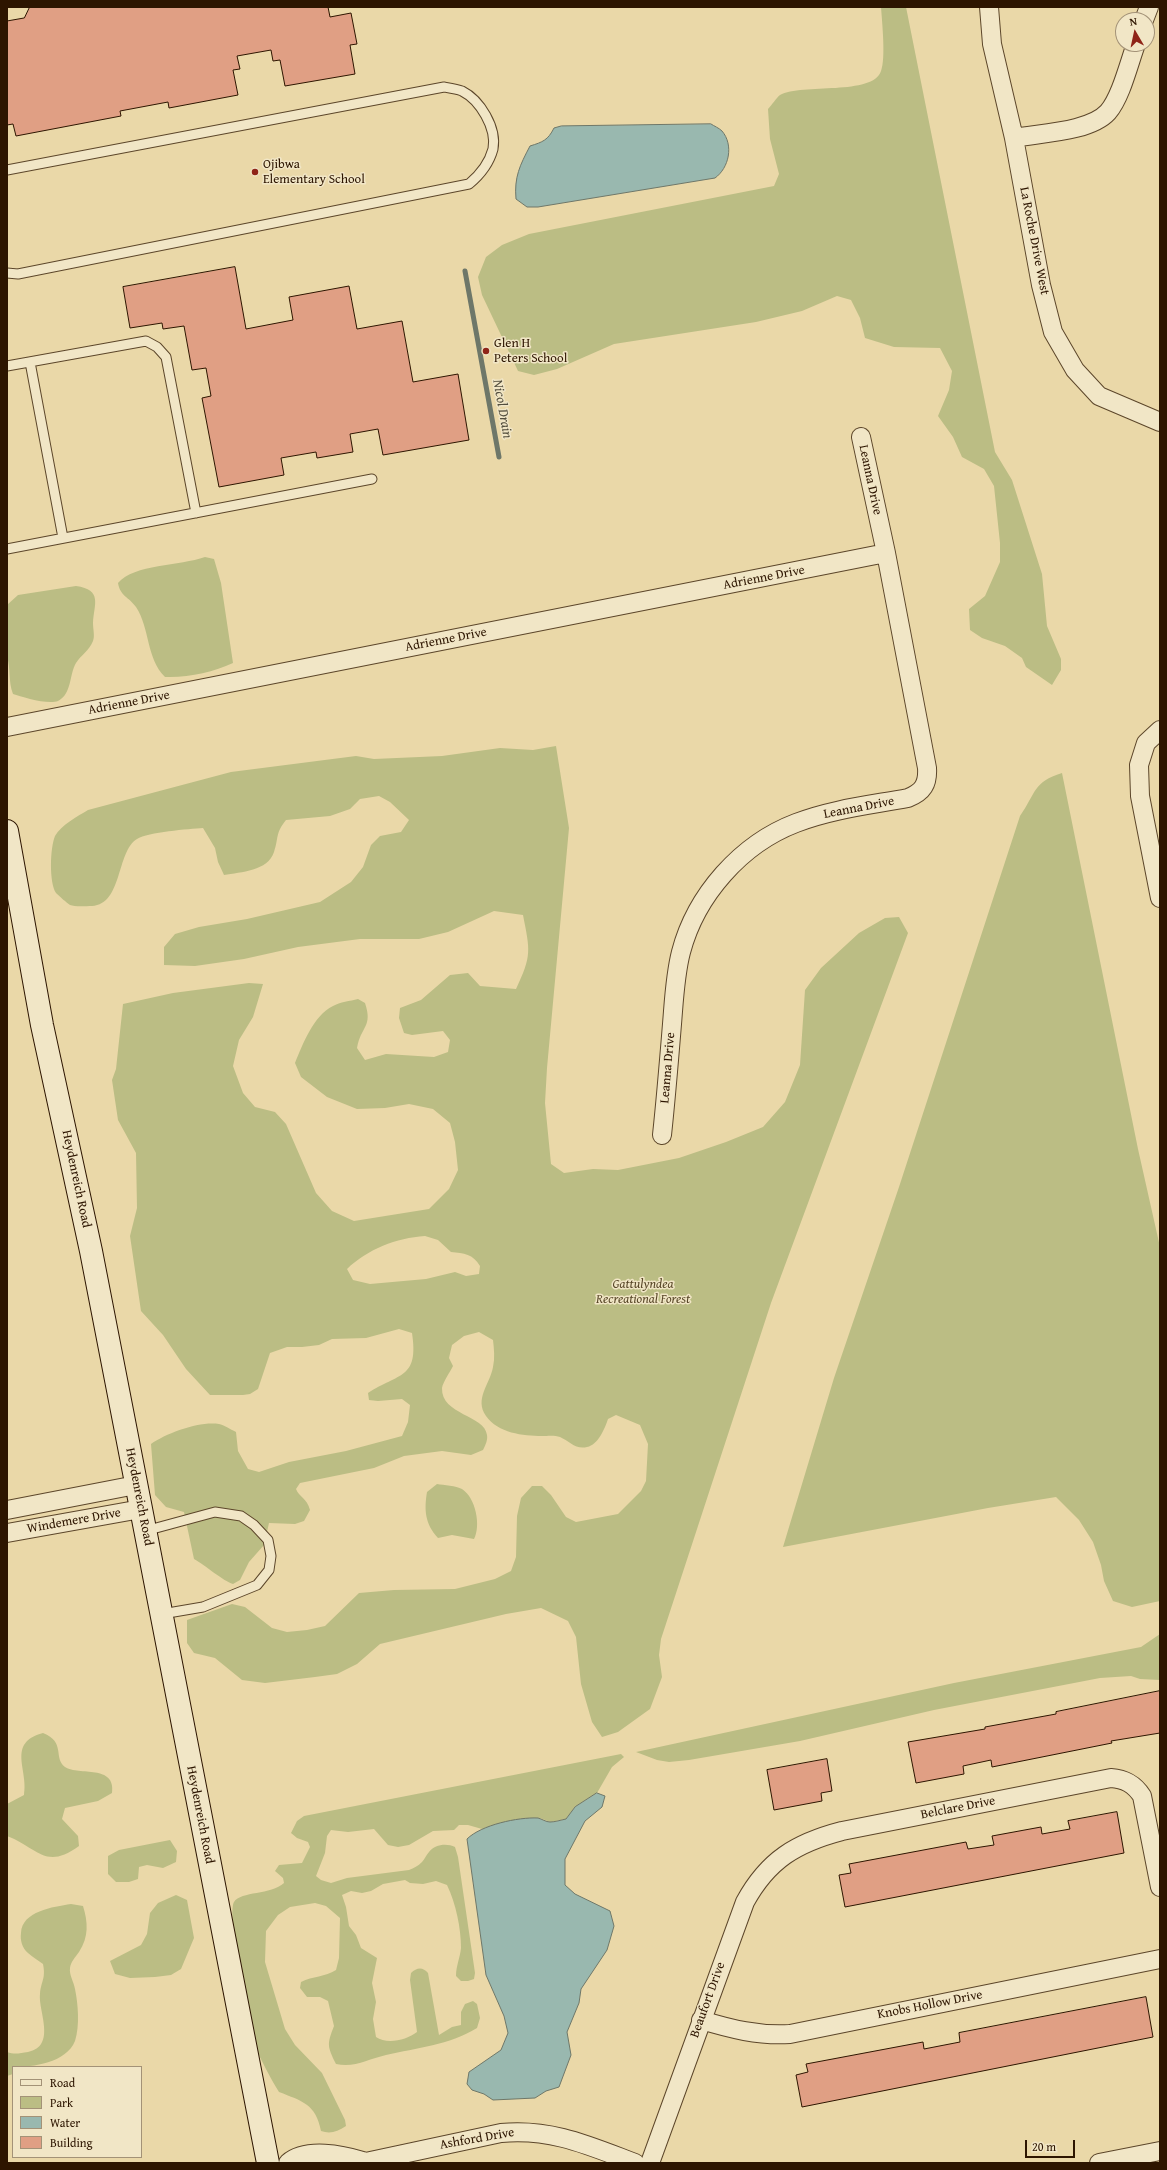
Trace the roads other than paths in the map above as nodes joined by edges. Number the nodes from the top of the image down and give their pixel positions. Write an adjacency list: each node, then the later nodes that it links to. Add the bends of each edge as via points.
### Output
1 (989, 7): 3 (street, La Roche Drive West, via 992,44)
2 (1133, 52): 3 (street, via 1119,92 1108,112 1098,120 1082,126)
3 (1014, 138): 8 (street, La Roche Drive West, via 1041,285 1053,332 1075,370 1099,396)
4 (7, 170): 5 (lane, via 444,87 462,91 477,101 492,133 493,147 481,174 469,184 18,274)
5 (7, 273)
6 (30, 362): 7 (lane); 11 (lane, via 146,341 157,346 166,357); 12 (lane)
7 (7, 366)
8 (1160, 422)
9 (861, 437): 14 (street, Leanna Drive)
10 (372, 479): 11 (lane)
11 (196, 513): 12 (lane)
12 (63, 538): 13 (lane)
13 (7, 549)
14 (886, 553): 15 (street, Adrienne Drive); 19 (street, Leanna Drive, via 928,768 928,779 917,795 908,798 840,810 795,823 746,852 716,884 691,924 681,953 675,985)
15 (7, 727)
16 (1160, 730): 18 (street, via 1152,736 1142,752 1139,765 1140,796)
17 (7, 831): 20 (street, Heydenreich Road, via 42,1025 91,1251)
18 (1160, 898)
19 (662, 1135)
20 (136, 1484): 21 (street, Heydenreich Road); 22 (street, Windemere Drive)
21 (141, 1509): 23 (street, Heydenreich Road); 24 (street, Windemere Drive)
22 (7, 1510)
23 (145, 1530): 25 (street, Heydenreich Road); 25 (lane, via 215,1512 241,1516 268,1540 269,1570 257,1586 203,1607)
24 (7, 1533)
25 (161, 1614): 32 (street, Heydenreich Road)
26 (790, 1851): 27 (street, Belclare Drive, via 806,1842 842,1831 1111,1778 1129,1782 1142,1796); 29 (street, Beaufort Drive, via 763,1874 745,1902)
27 (1160, 1887)
28 (1160, 1959): 29 (street, Knobs Hollow Drive, via 790,2034 751,2033)
29 (701, 2020): 35 (street, Beaufort Drive)
30 (1160, 2150): 36 (street)
31 (362, 2162): 33 (street, Ashford Drive, via 338,2154 323,2154 293,2158); 34 (street, Ashford Drive, via 520,2131 556,2135)
32 (268, 2163)
33 (288, 2163)
34 (636, 2163)
35 (650, 2163)
36 (1099, 2163)

